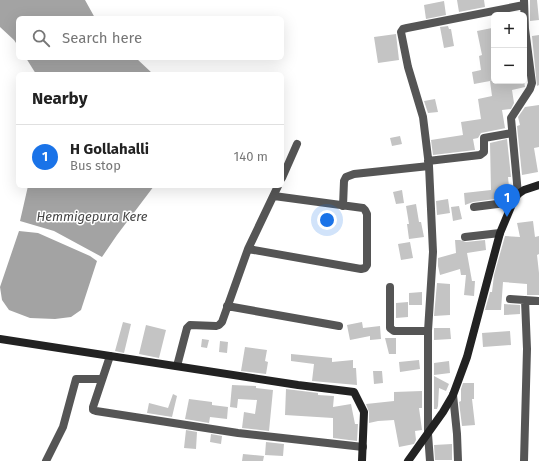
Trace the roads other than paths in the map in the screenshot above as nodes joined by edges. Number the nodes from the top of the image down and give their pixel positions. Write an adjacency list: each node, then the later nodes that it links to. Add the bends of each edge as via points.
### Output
1 (524, 2): 2 (street, via 532,86 512,115); 4 (street, via 402,30 408,67 423,117)
2 (512, 134): 4 (street, via 484,138 484,152 480,155); 8 (street)
3 (297, 144): 5 (street)
4 (429, 164): 11 (street, via 346,177); 22 (street, via 433,252)
5 (284, 173)
6 (539, 185): 8 (street)
7 (277, 188): 9 (street)
8 (518, 194): 10 (street)
9 (274, 196): 11 (street); 15 (street)
10 (513, 202): 12 (street); 13 (street)
11 (343, 206): 15 (street, via 366,210 365,268)
12 (474, 207)
13 (500, 233): 14 (street); 27 (street, via 467,357)
14 (465, 237)
15 (248, 249): 20 (street)
16 (390, 287): 22 (street, via 390,328 394,331)
17 (510, 299): 18 (street)
18 (525, 300): 19 (street); 35 (street, via 527,349)
19 (539, 300)
20 (227, 306): 21 (street); 25 (street, via 219,325 194,324 187,328)
21 (339, 326)
22 (428, 331): 28 (street)
23 (0, 339): 24 (street)
24 (110, 356): 25 (street); 26 (street)
25 (177, 366): 29 (street, via 354,392 364,412)
26 (102, 379): 29 (street, via 92,407 96,411 238,433); 30 (street, via 76,379 63,427)
27 (453, 395): 28 (street); 34 (street)
28 (428, 434): 32 (street); 33 (street)
29 (363, 447): 31 (street)
30 (46, 461)
31 (362, 461)
32 (408, 461)
33 (430, 461)
34 (458, 461)
35 (524, 461)

